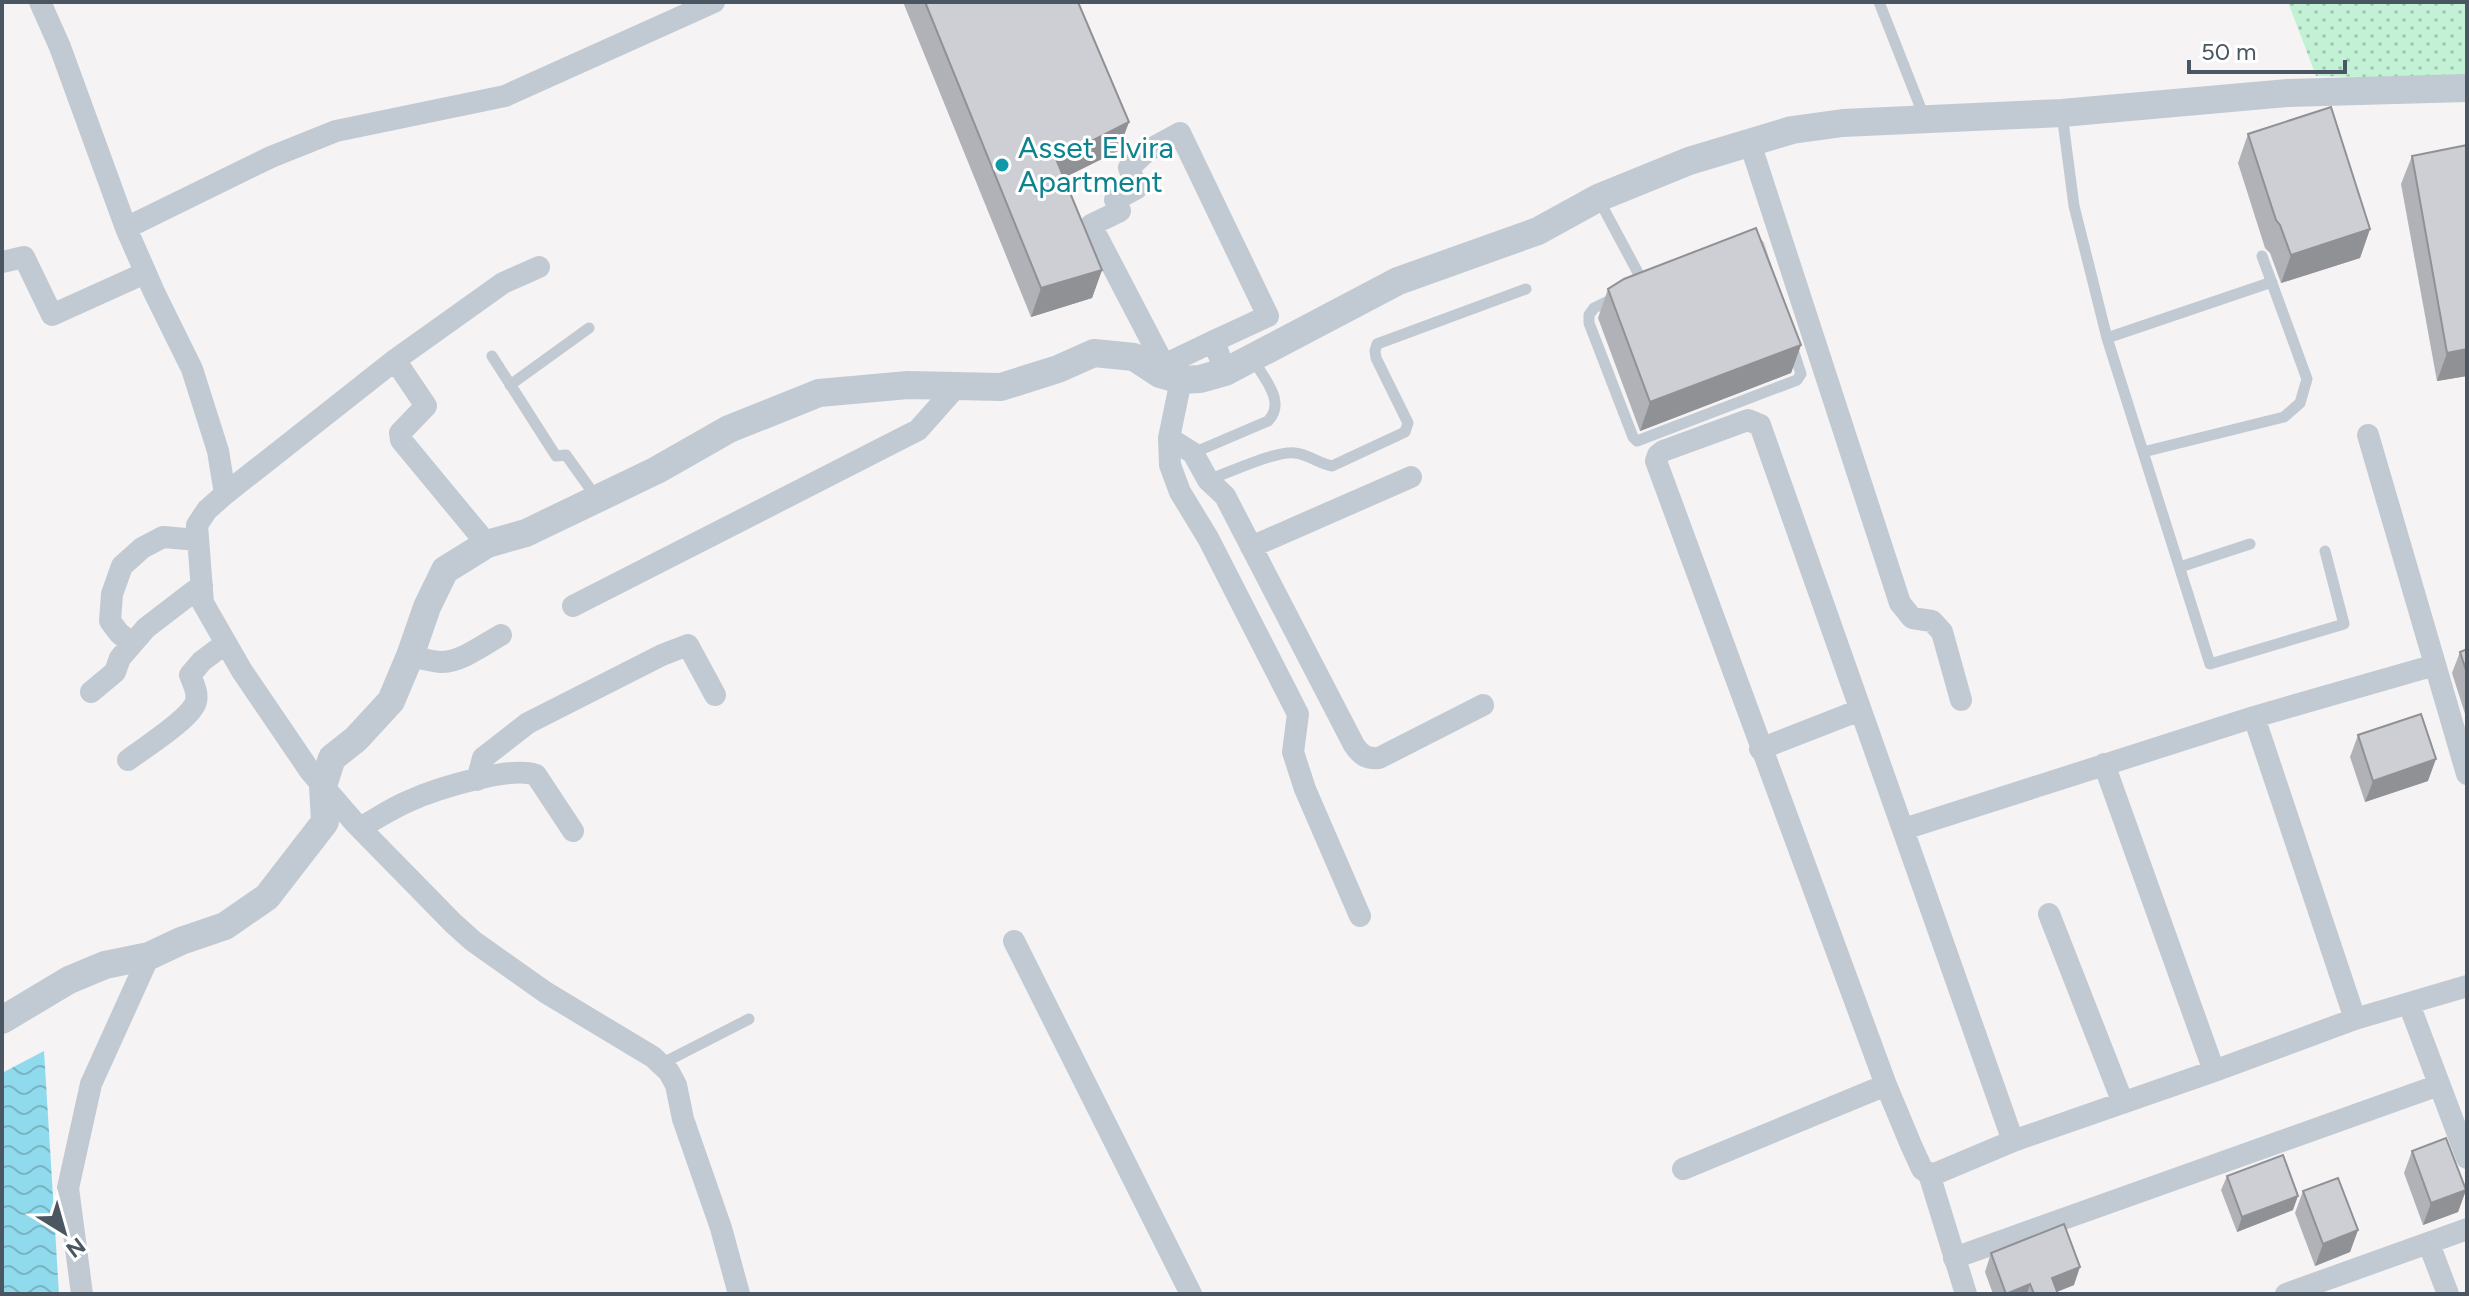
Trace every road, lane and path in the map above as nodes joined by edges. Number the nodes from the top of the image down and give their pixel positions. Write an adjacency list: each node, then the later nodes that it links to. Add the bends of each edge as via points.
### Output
1 (40, 2): 9 (street)
2 (714, 2): 9 (street, via 505,96 336,131)
3 (1879, 2): 6 (lane)
4 (2467, 88): 5 (street, via 2288,93)
5 (2062, 113): 6 (street); 18 (lane, via 2074,206)
6 (1925, 119): 7 (street, via 1843,123)
7 (1750, 143): 8 (street); 50 (street, via 1900,603 1912,618 1932,621 1942,632)
8 (1598, 198): 15 (lane); 21 (street, via 1538,231 1398,281)
9 (126, 228): 13 (street)
10 (2262, 256): 14 (lane)
11 (2, 262): 13 (street, via 24,257 52,315)
12 (539, 267): 22 (street, via 503,283)
13 (145, 273): 33 (street, via 192,369 218,451)
14 (2272, 282): 18 (lane); 29 (lane, via 2307,379 2300,403 2284,417)
15 (1644, 284): 15 (lane, via 1589,315 1637,441 1797,380 1801,374 1759,245 1753,242)
16 (1526, 289): 32 (lane, via 1377,344 1376,358 1408,423 1405,432 1332,466 1286,452)
17 (589, 328): 25 (lane)
18 (2107, 338): 29 (lane)
19 (1214, 341): 19 (street, via 1268,316 1180,133 1129,168 1137,188 1115,200 1120,211 1091,225 1164,365); 23 (street)
20 (492, 356): 25 (lane)
21 (1252, 358): 23 (street); 30 (lane, via 1275,397 1275,415)
22 (395, 360): 33 (street); 36 (street, via 426,406 400,433 401,440)
23 (1225, 372): 24 (street)
24 (1181, 380): 26 (street, via 1134,357 1094,353 1001,387); 28 (street)
25 (510, 385): 34 (lane, via 556,456 566,455)
26 (957, 386): 34 (street, via 819,393 729,429); 42 (street, via 918,430)
27 (2368, 435): 47 (street)
28 (1169, 438): 30 (street); 64 (street, via 1170,465 1180,492 1298,714 1293,752)
29 (2143, 452): 40 (lane)
30 (1193, 453): 32 (street)
31 (1411, 477): 38 (street)
32 (1208, 480): 38 (street, via 1225,496)
33 (225, 494): 35 (street, via 197,525)
34 (596, 497): 36 (street, via 526,533)
35 (198, 540): 41 (street); 44 (street, via 163,537 122,566 110,621)
36 (487, 544): 46 (street, via 445,570)
37 (2250, 544): 40 (lane)
38 (1251, 547): 51 (street, via 1362,755 1379,758)
39 (2325, 551): 40 (lane, via 2344,624 2210,664)
40 (2180, 567)
41 (202, 585): 44 (street); 45 (street, via 203,603)
42 (573, 606)
43 (501, 635): 46 (street, via 455,659)
44 (131, 643): 48 (street, via 115,672)
45 (226, 643): 55 (street, via 190,675 196,705); 59 (street)
46 (410, 656): 59 (street, via 391,701 332,758)
47 (2435, 665): 53 (street); 57 (street)
48 (91, 692)
49 (715, 695): 58 (street, via 688,645 528,723 483,758)
50 (1961, 700)
51 (1483, 705)
52 (1860, 710): 54 (street); 54 (street, via 1760,425 1748,420 1663,451 1656,461); 61 (street)
53 (2254, 717): 56 (street); 70 (street)
54 (1760, 749): 74 (street)
55 (128, 760)
56 (2104, 764): 61 (street); 73 (street)
57 (2467, 774)
58 (477, 780): 60 (street, via 411,800); 62 (street, via 509,772 536,775)
59 (323, 786): 60 (street); 66 (street, via 325,822 267,897 225,926)
60 (360, 828): 72 (street, via 473,941)
61 (1904, 829): 77 (street)
62 (573, 831)
63 (2049, 914): 76 (street)
64 (1360, 916)
65 (1014, 941): 87 (street)
66 (149, 956): 71 (street, via 105,965 69,980); 85 (street, via 91,1084 68,1188)
67 (2467, 986): 68 (street)
68 (2409, 1004): 70 (street); 75 (street)
69 (749, 1019): 72 (lane)
70 (2355, 1019): 73 (street)
71 (2, 1020)
72 (661, 1064): 86 (street, via 676,1085)
73 (2214, 1071): 76 (street)
74 (1886, 1085): 79 (street); 80 (street, via 1922,1169)
75 (2439, 1085): 78 (street); 83 (street)
76 (2123, 1103): 77 (street)
77 (2013, 1141): 80 (street)
78 (2467, 1158)
79 (1683, 1169)
80 (1929, 1174): 83 (street)
81 (2467, 1229): 82 (street)
82 (2429, 1244): 84 (street); 90 (street)
83 (1954, 1258): 88 (street)
84 (2324, 1288): 89 (street)
85 (82, 1294)
86 (739, 1294)
87 (1191, 1294)
88 (1966, 1294)
89 (2286, 1294)
90 (2448, 1294)

